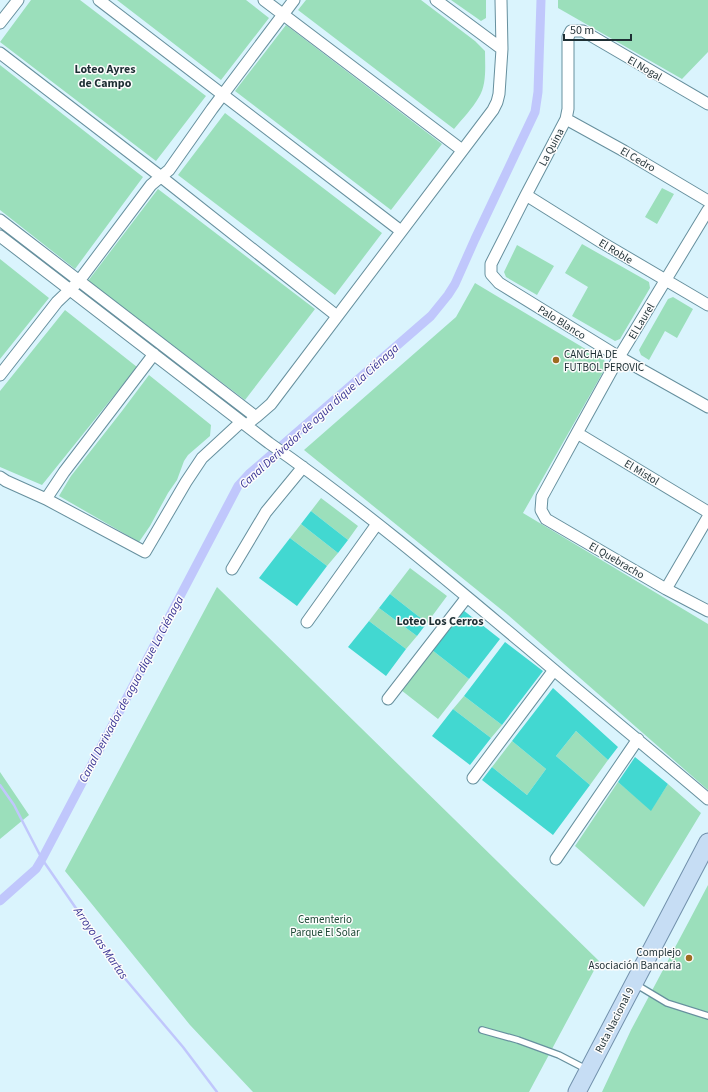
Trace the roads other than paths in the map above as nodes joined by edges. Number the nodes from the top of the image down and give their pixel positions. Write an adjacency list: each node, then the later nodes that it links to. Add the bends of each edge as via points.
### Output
1 (18, 0): 8 (street)
2 (99, 0): 12 (street)
3 (264, 0): 7 (street)
4 (294, 0): 7 (street)
5 (436, 0): 10 (street)
6 (501, 0): 10 (street)
7 (283, 15): 12 (street); 15 (street)
8 (0, 23)
9 (583, 31): 13 (street, El Nogal); 14 (street, La Quina, via 571,31 568,36)
10 (502, 49): 15 (street, via 497,102)
11 (0, 54): 16 (street)
12 (223, 95): 16 (street, via 169,170); 21 (street)
13 (708, 104)
14 (566, 120): 17 (street, La Quina); 18 (street, El Cedro)
15 (462, 150): 21 (street)
16 (160, 176): 25 (street); 28 (street)
17 (526, 195): 23 (street, La Quina); 24 (street, El Roble)
18 (708, 201)
19 (708, 210): 24 (street, El Laurel)
20 (0, 220): 25 (street)
21 (401, 231): 28 (street)
22 (0, 236): 26 (street)
23 (491, 264): 30 (street, Palo Blanco, via 491,274 499,283)
24 (666, 280): 27 (street, El Roble); 30 (street, El Laurel)
25 (79, 281): 26 (street); 33 (street)
26 (70, 290): 29 (street); 31 (street, via 57,302)
27 (708, 305)
28 (337, 316): 33 (street, via 271,404)
29 (154, 354): 34 (street); 39 (street)
30 (619, 357): 32 (street, Palo Blanco); 35 (street, El Laurel)
31 (0, 375)
32 (708, 407)
33 (256, 417): 34 (street)
34 (243, 423): 36 (street); 39 (street, via 202,458 145,552)
35 (577, 433): 38 (street, El Laurel); 40 (street, El Mistol)
36 (303, 467): 42 (street); 43 (street, via 266,512)
37 (0, 477): 39 (street)
38 (542, 497): 44 (street, El Quebracho, via 541,510 546,520)
39 (46, 499)
40 (708, 512)
41 (708, 517): 44 (street)
42 (377, 524): 45 (street); 47 (street)
43 (232, 569)
44 (666, 589): 46 (street, El Quebracho)
45 (467, 597): 48 (street); 49 (street)
46 (708, 611)
47 (307, 622)
48 (554, 670): 50 (street); 51 (street)
49 (388, 699)
50 (638, 739): 52 (street); 54 (street)
51 (473, 778)
52 (708, 799)
53 (708, 842): 59 (main road, Ruta Nacional 9)
54 (556, 859)
55 (708, 864): 56 (main road, Ruta Nacional 9)
56 (642, 988): 57 (lane, via 666,1003); 61 (main road, Ruta Nacional 9)
57 (708, 1016)
58 (482, 1030): 59 (lane, via 559,1055)
59 (588, 1070): 60 (main road, Ruta Nacional 9)
60 (577, 1092)
61 (587, 1092)

